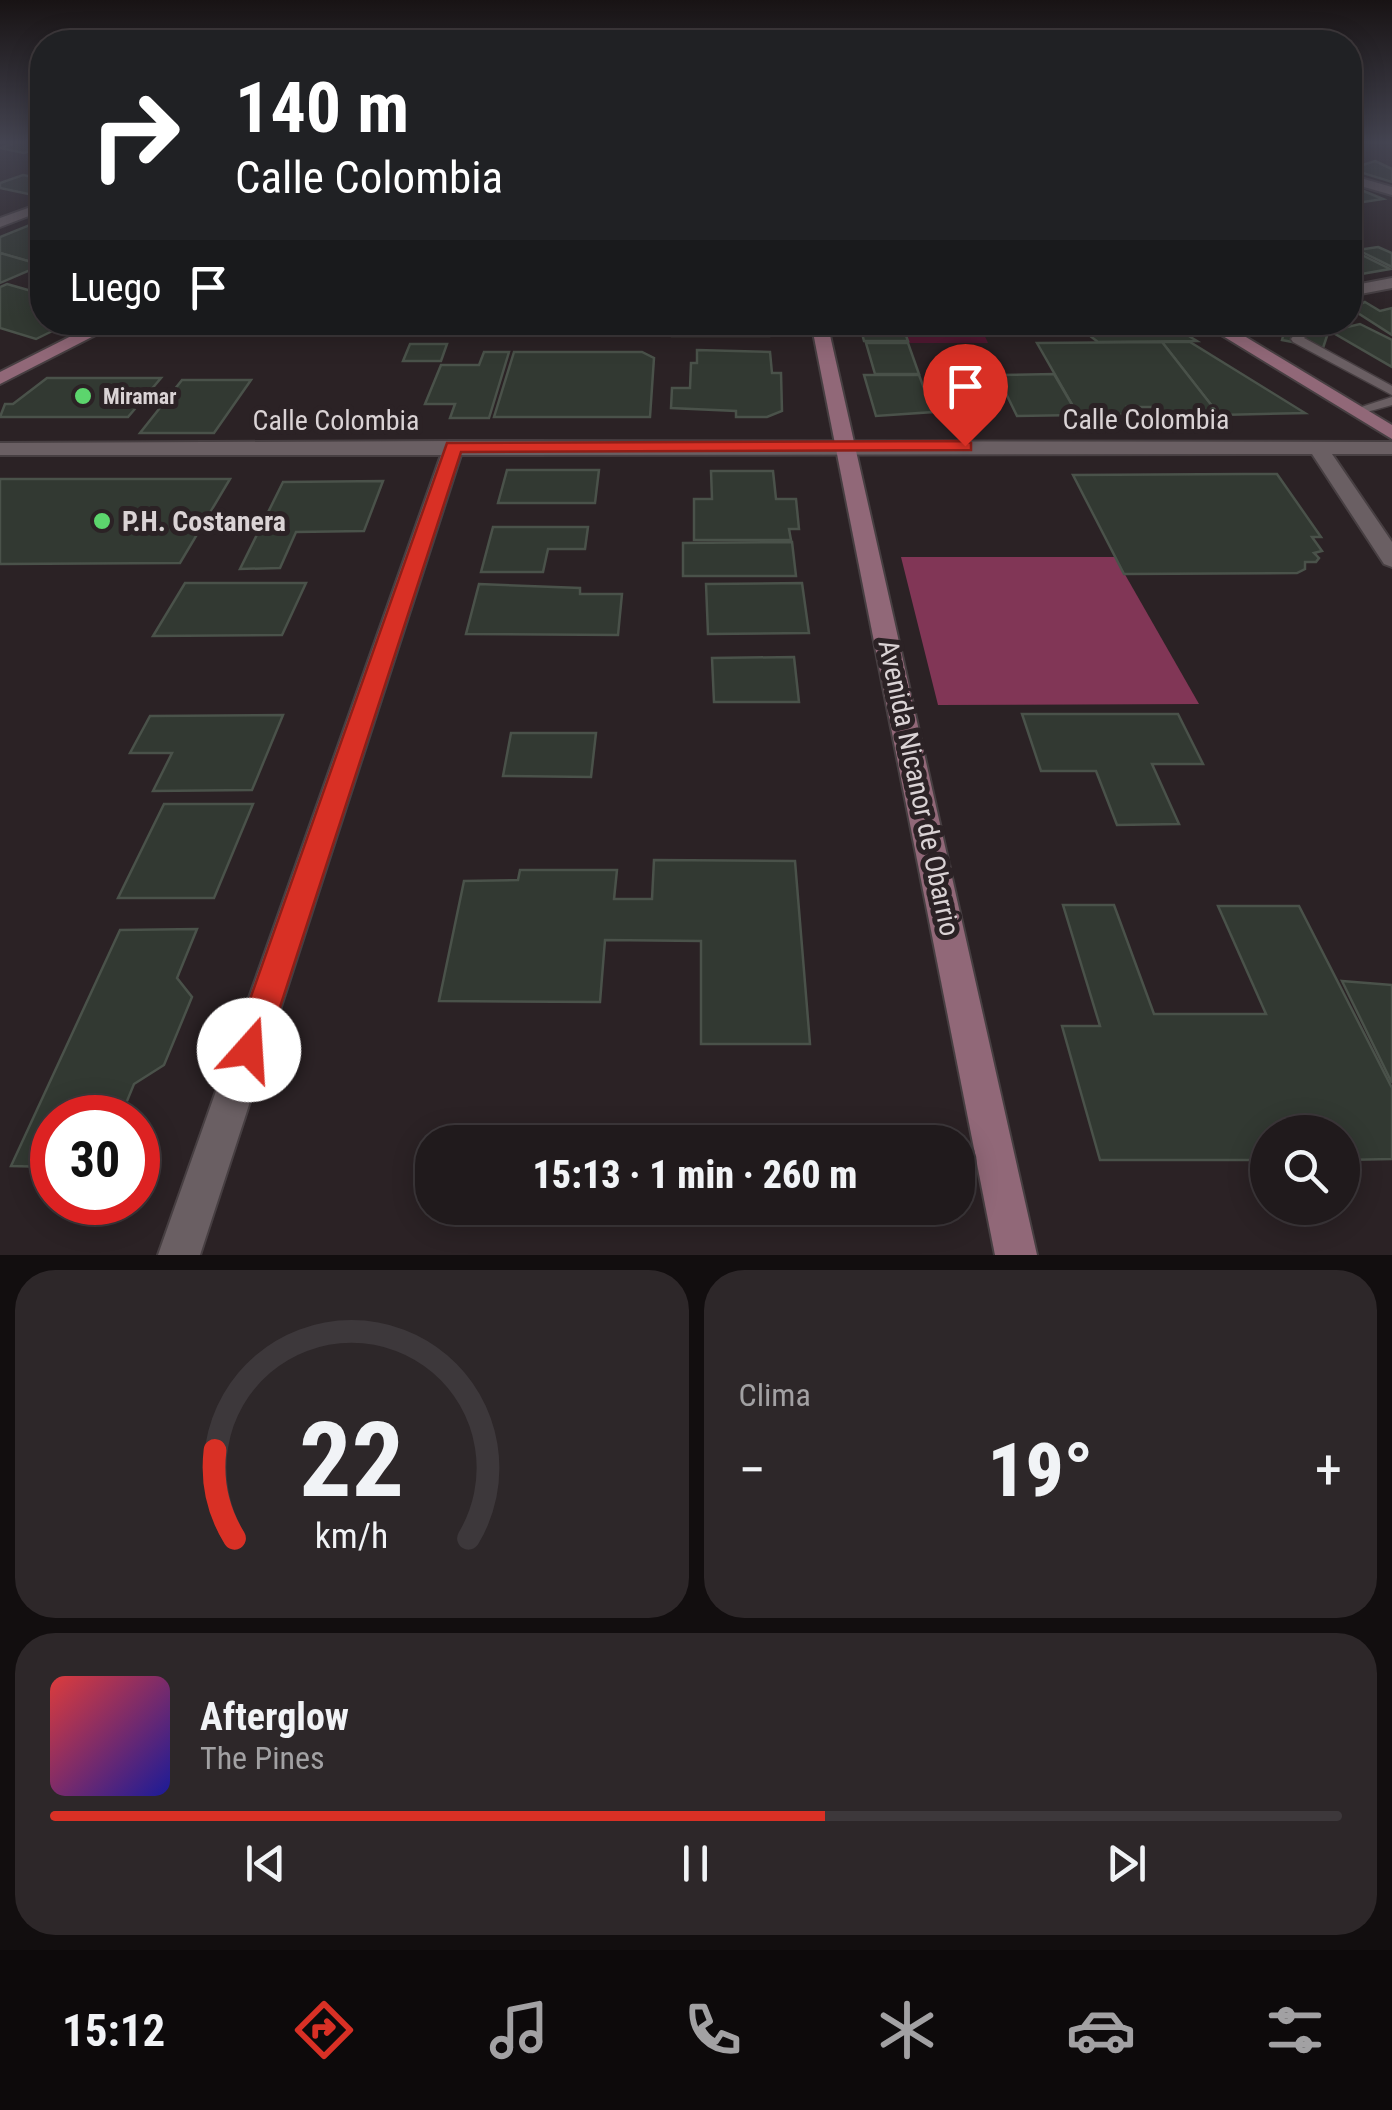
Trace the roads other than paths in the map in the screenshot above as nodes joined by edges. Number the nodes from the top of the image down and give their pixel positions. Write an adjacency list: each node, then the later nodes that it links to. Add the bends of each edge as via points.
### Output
1 (30, 212): 2 (street)
2 (0, 223)
3 (1392, 284): 4 (street)
4 (1362, 289)
5 (87, 335): 9 (main road)
6 (822, 335): 15 (main road, Avenida Nicanor de Obarrio)
7 (1230, 335): 12 (main road)
8 (1300, 335): 10 (lane)
9 (0, 379)
10 (1392, 392)
11 (1392, 401): 12 (lane)
12 (1356, 411): 13 (main road)
13 (1392, 433)
14 (454, 446): 15 (street, Calle Colombia); 18 (street, Calle Colombia); 20 (street)
15 (848, 446): 16 (street, Calle Colombia); 21 (main road, Avenida Nicanor de Obarrio)
16 (1317, 447): 17 (street, Calle Colombia); 19 (street)
17 (1392, 448)
18 (0, 449)
19 (1392, 558)
20 (180, 1255)
21 (1016, 1255)

